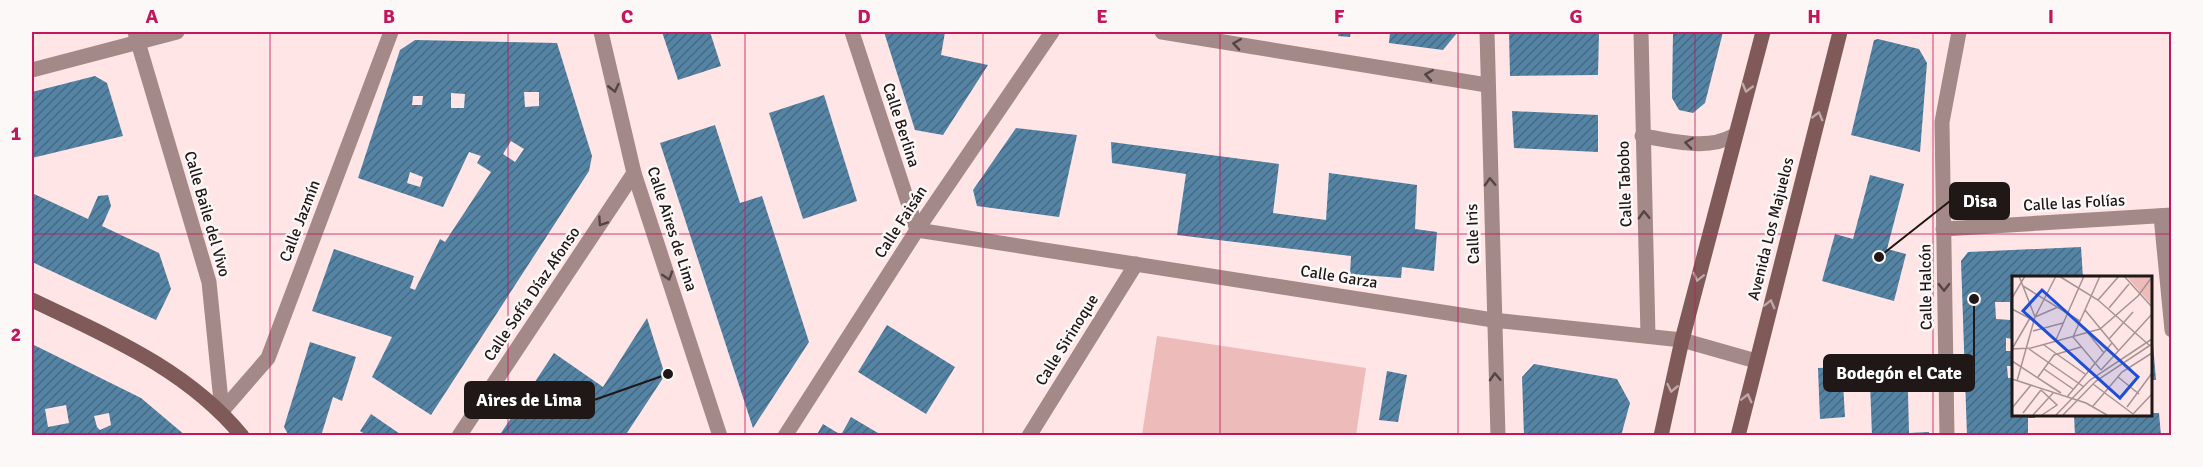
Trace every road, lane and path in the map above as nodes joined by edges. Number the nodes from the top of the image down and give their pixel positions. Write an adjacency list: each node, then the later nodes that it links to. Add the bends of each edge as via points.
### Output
1 (177, 32): 12 (street)
2 (391, 32): 28 (street, Calle Jazmín, via 268,358)
3 (601, 32): 17 (street, Calle Aires de Lima, one-way to 17)
4 (852, 32): 20 (street, Calle Berlina)
5 (1052, 32): 20 (street, Calle Faisán)
6 (1162, 32): 14 (street, one-way to 6)
7 (1487, 32): 14 (street, Calle Iris)
8 (1641, 32): 15 (street, Calle Tabobo)
9 (1763, 32): 16 (street, one-way to 16)
10 (1840, 32): 27 (street, Avenida Los Majuelos, one-way to 10)
11 (1956, 32): 19 (street, Calle Halcón, via 1942,122)
12 (136, 36): 13 (street); 28 (street, Calle Baile del Vivo, via 209,282)
13 (32, 70)
14 (1487, 85): 23 (street, Calle Iris, one-way to 14)
15 (1642, 136): 16 (street, one-way to 15, via 1719,144); 25 (street, Calle Tabobo, one-way to 15)
16 (1734, 136): 26 (street, one-way to 26)
17 (634, 173): 30 (street, Calle Sofía Díaz Afonso, one-way to 30); 31 (street, Calle Aires de Lima, one-way to 31)
18 (2166, 215): 19 (street, Calle las Folías); 24 (street)
19 (1943, 229): 37 (street, Calle Halcón, one-way to 37)
20 (917, 230): 21 (street, Calle Garza); 32 (street, Calle Faisán)
21 (1136, 264): 23 (street, Calle Garza); 33 (street, Calle Sirinoque)
22 (32, 300): 28 (street, via 149,356)
23 (1493, 320): 25 (street, Calle Garza); 34 (street, Calle Iris, one-way to 23)
24 (2172, 330)
25 (1648, 336): 26 (street, Calle Garza)
26 (1682, 340): 27 (street, Calle Garza); 35 (street, one-way to 35)
27 (1756, 361): 36 (street, Avenida Los Majuelos, one-way to 27)
28 (222, 411): 29 (street)
29 (242, 435)
30 (459, 435)
31 (720, 435)
32 (785, 435)
33 (1029, 435)
34 (1498, 435)
35 (1661, 435)
36 (1738, 435)
37 (1947, 435)

